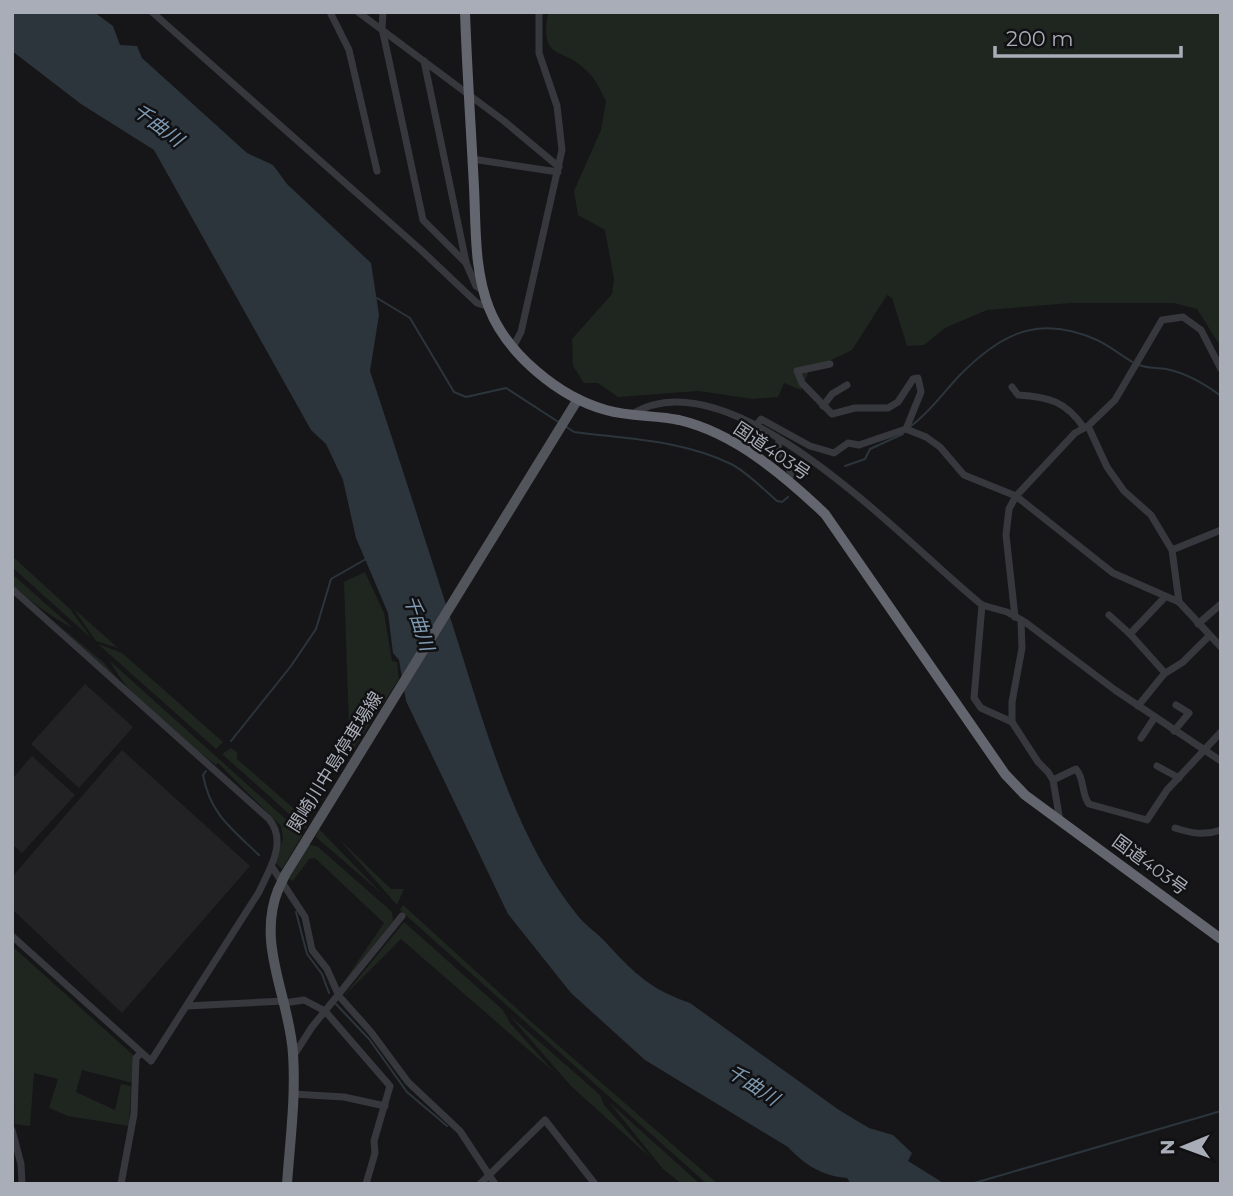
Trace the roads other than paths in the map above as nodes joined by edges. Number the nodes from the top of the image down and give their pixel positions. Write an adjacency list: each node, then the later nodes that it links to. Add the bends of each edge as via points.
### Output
1 (152, 12): 15 (street, via 477,303)
2 (330, 12): 12 (street, via 349,50)
3 (358, 12): 7 (street)
4 (383, 12): 7 (street)
5 (465, 12): 9 (highway, 国道403号)
6 (539, 12): 11 (street, via 539,53 562,133)
7 (382, 28): 8 (street); 13 (street, via 423,220)
8 (424, 61): 9 (street); 13 (street)
9 (469, 94): 10 (highway, 国道403号); 11 (street)
10 (472, 159): 11 (street); 14 (highway, 国道403号)
11 (558, 169): 17 (street)
12 (377, 171)
13 (466, 263): 14 (street, via 476,286)
14 (484, 291): 15 (highway, 国道403号)
15 (489, 307): 16 (highway, 国道403号)
16 (501, 331): 17 (street); 18 (highway, 国道403号)
17 (520, 334): 18 (street)
18 (513, 346): 23 (highway, 国道403号)
19 (830, 364): 24 (street, via 797,371)
20 (1221, 369): 27 (street, via 1201,330 1184,317 1162,320 1115,400)
21 (847, 385): 24 (street)
22 (1012, 387): 27 (street, via 1018,395 1060,402)
23 (576, 403): 25 (highway, 国道403号); 66 (main road, 関崎川中島停車場線, bridge, via 285,875 272,907 271,942)
24 (823, 406): 28 (street, via 832,414 855,408 888,408 916,377 921,392)
25 (630, 415): 26 (street, via 661,401 689,400); 30 (highway, 国道403号, via 679,420 704,428)
26 (755, 427): 28 (street, via 761,419 810,446 834,453 848,443 859,445); 29 (street)
27 (1086, 427): 31 (street); 33 (street, via 1107,467 1124,491 1151,515)
28 (906, 429): 31 (street, via 932,440 964,475)
29 (779, 440): 30 (street, via 778,449 791,473); 38 (street, via 823,466)
30 (789, 480): 58 (highway, 国道403号, via 825,514 1005,774)
31 (1016, 496): 35 (street, via 1113,573); 40 (street, via 1009,509 1006,535)
32 (1221, 530): 33 (street)
33 (1172, 550): 36 (street)
34 (12, 589): 61 (street, via 269,819 277,836)
35 (1165, 597): 36 (street); 42 (street)
36 (1179, 602): 41 (street)
37 (1221, 604): 41 (street)
38 (982, 605): 40 (street); 49 (street, via 974,698 981,708)
39 (1109, 615): 42 (street)
40 (1018, 619): 47 (street); 49 (street, via 1022,648)
41 (1198, 624): 43 (street)
42 (1130, 634): 45 (street)
43 (1209, 636): 44 (street); 45 (street)
44 (1221, 647)
45 (1165, 673): 47 (street)
46 (1176, 705): 50 (street, via 1189,713)
47 (1138, 706): 48 (street)
48 (1155, 717): 50 (street); 52 (street)
49 (1012, 722): 57 (street)
50 (1174, 731): 53 (street)
51 (1221, 732): 53 (street)
52 (1141, 738)
53 (1206, 750): 54 (street); 56 (street)
54 (1221, 761)
55 (1157, 766): 56 (street)
56 (1179, 778): 57 (street, via 1147,820 1089,804 1076,769)
57 (1053, 780): 58 (street)
58 (1060, 821): 64 (highway, 国道403号)
59 (1175, 828): 60 (street, via 1211,834)
60 (1221, 830)
61 (272, 866): 65 (street, via 305,917 312,950); 67 (street)
62 (402, 916): 65 (street)
63 (12, 936): 69 (street)
64 (1221, 939)
65 (339, 996): 68 (street); 71 (street, via 371,1032)
66 (284, 1002): 67 (street); 68 (street, via 304,1000); 70 (main road, 関崎川中島停車場線)
67 (187, 1006): 69 (street, via 151,1061)
68 (325, 1011): 70 (street); 71 (street)
69 (141, 1053): 77 (street, via 136,1058 134,1114)
70 (293, 1056): 72 (main road, 関崎川中島停車場線)
71 (397, 1081): 73 (street); 75 (street, via 460,1131)
72 (293, 1094): 73 (street, via 344,1097); 78 (main road, 関崎川中島停車場線)
73 (385, 1106): 79 (street)
74 (12, 1130): 76 (street)
75 (490, 1175): 80 (street); 81 (street); 82 (street, via 545,1120)
76 (22, 1184)
77 (121, 1184)
78 (286, 1184)
79 (366, 1184)
80 (480, 1184)
81 (495, 1184)
82 (595, 1184)

